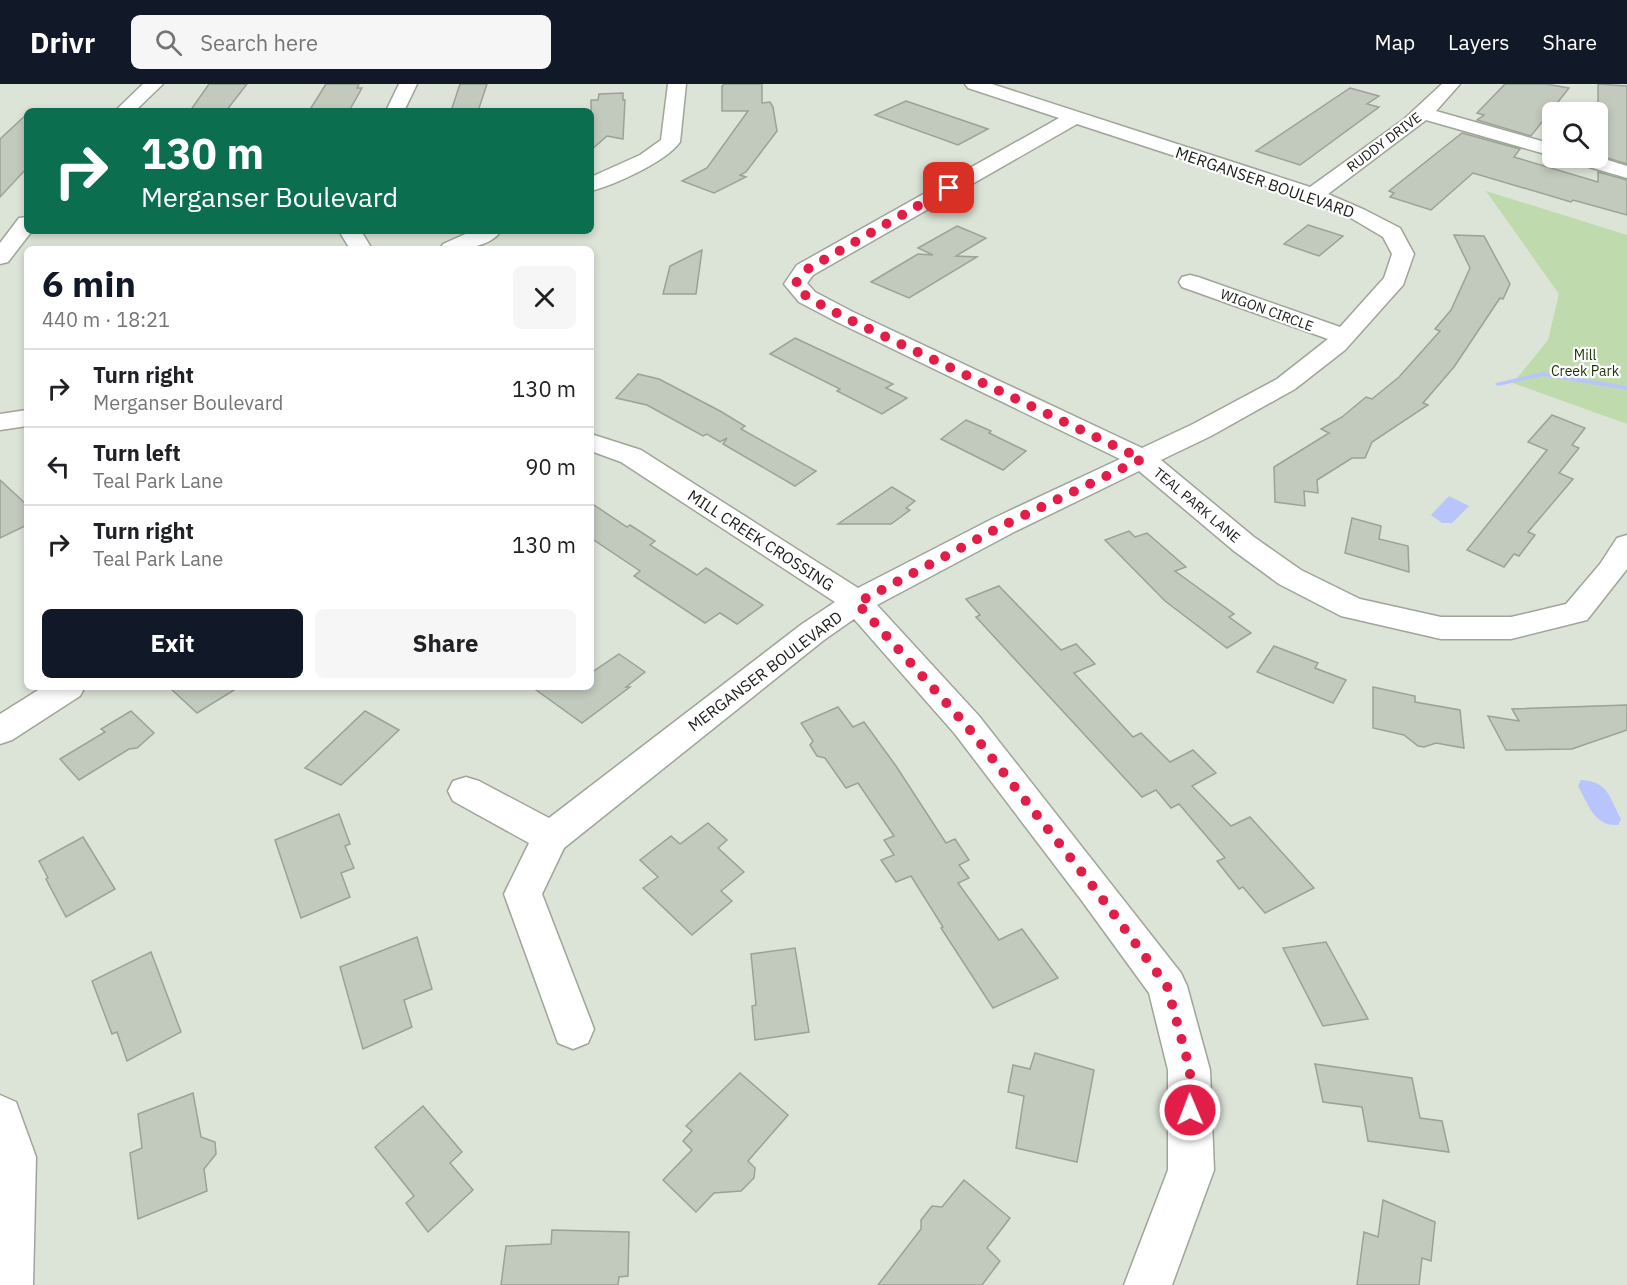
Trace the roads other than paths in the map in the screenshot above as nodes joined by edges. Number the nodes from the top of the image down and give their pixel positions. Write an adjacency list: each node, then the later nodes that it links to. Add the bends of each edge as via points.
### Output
1 (154, 84): 6 (street)
2 (408, 84): 7 (street)
3 (677, 84): 13 (street, via 670,142 648,159)
4 (974, 84): 9 (street, MERGANSER BOULEVARD)
5 (1451, 84): 8 (street, RUDDY DRIVE, via 1448,92)
6 (127, 108)
7 (396, 108)
8 (1423, 113): 10 (street); 14 (street, RUDDY DRIVE)
9 (1073, 118): 14 (street, MERGANSER BOULEVARD); 24 (street, TEAL PARK LANE, via 806,270 795,284 807,297 844,317)
10 (1542, 147)
11 (1608, 166): 12 (street)
12 (1627, 171)
13 (594, 184)
14 (1313, 195): 20 (street, MERGANSER BOULEVARD, via 1392,233 1403,254 1395,280)
15 (24, 227): 18 (street)
16 (484, 234): 17 (street)
17 (458, 246)
18 (0, 257)
19 (1190, 282): 20 (street, WIGON CIRCLE)
20 (1344, 337): 24 (street, MERGANSER BOULEVARD, via 1286,384)
21 (24, 418): 22 (street)
22 (0, 422)
23 (594, 443): 26 (street, MILL CREEK CROSSING, via 631,456)
24 (1142, 459): 25 (street, TEAL PARK LANE, via 1290,577 1352,608 1441,628 1511,628 1576,612 1611,571); 26 (street, MERGANSER BOULEVARD, via 1004,525)
25 (1627, 545)
26 (857, 603): 30 (street, MERGANSER BOULEVARD, via 813,632); 34 (street, MILL CREEK CROSSING, via 966,725 1167,986 1190,1070 1191,1170)
27 (63, 690): 28 (street)
28 (0, 731)
29 (466, 790): 30 (street)
30 (551, 837): 31 (street, MERGANSER BOULEVARD, via 523,894)
31 (573, 1029)
32 (0, 1117): 33 (street, via 14,1157)
33 (9, 1285)
34 (1148, 1285)

